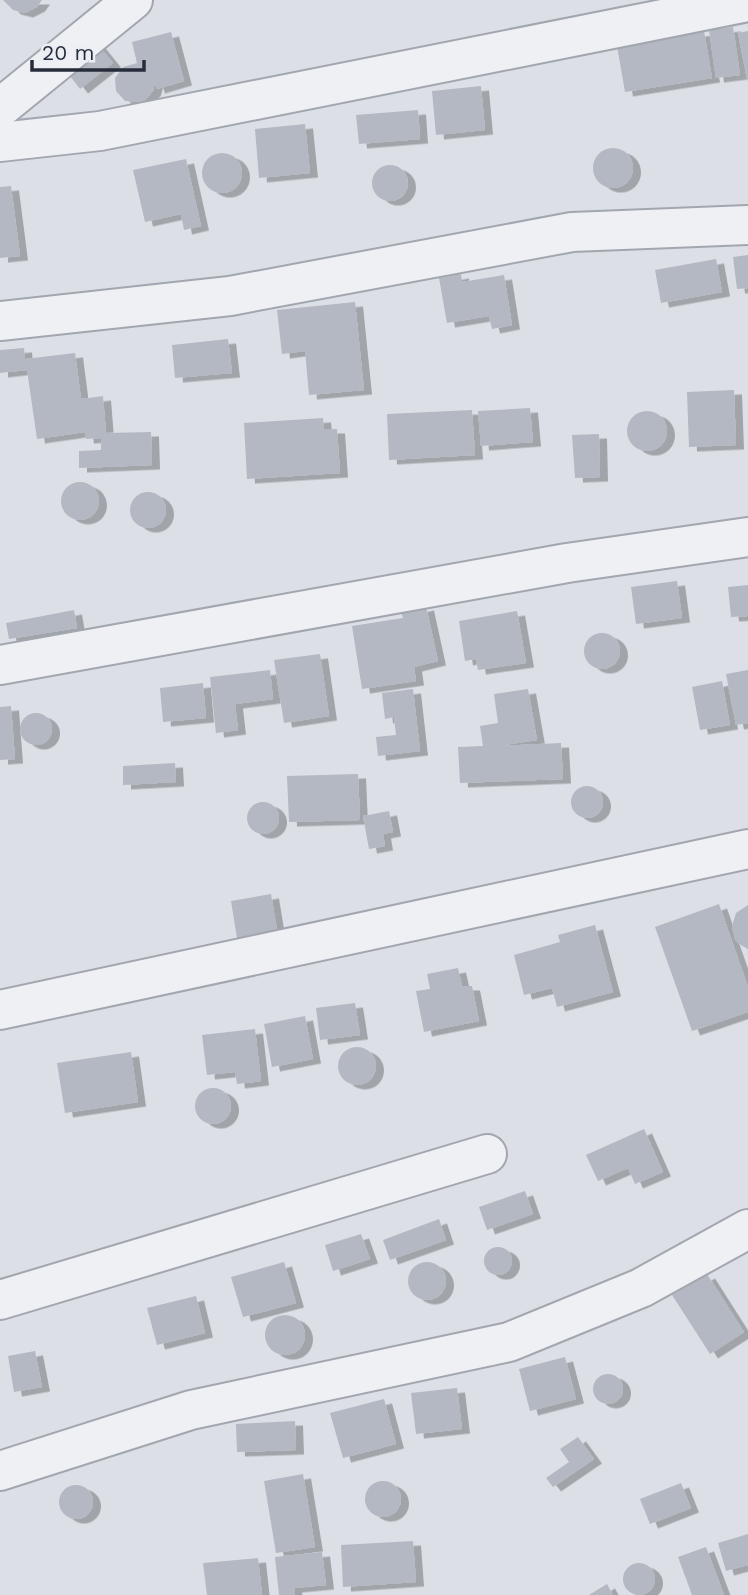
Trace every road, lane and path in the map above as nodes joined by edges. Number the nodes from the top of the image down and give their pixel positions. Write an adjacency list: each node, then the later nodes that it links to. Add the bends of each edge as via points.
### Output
1 (133, 0): 3 (street)
2 (748, 2): 4 (street, via 100,131)
3 (0, 108)
4 (0, 142)
5 (748, 225): 6 (street, via 572,232 230,296)
6 (0, 321)
7 (748, 537): 8 (street, via 554,566)
8 (0, 665)
9 (748, 849): 10 (street)
10 (0, 1010)
11 (487, 1154): 13 (street)
12 (748, 1229): 14 (street, via 641,1288 509,1342 191,1410)
13 (0, 1300)
14 (0, 1471)

